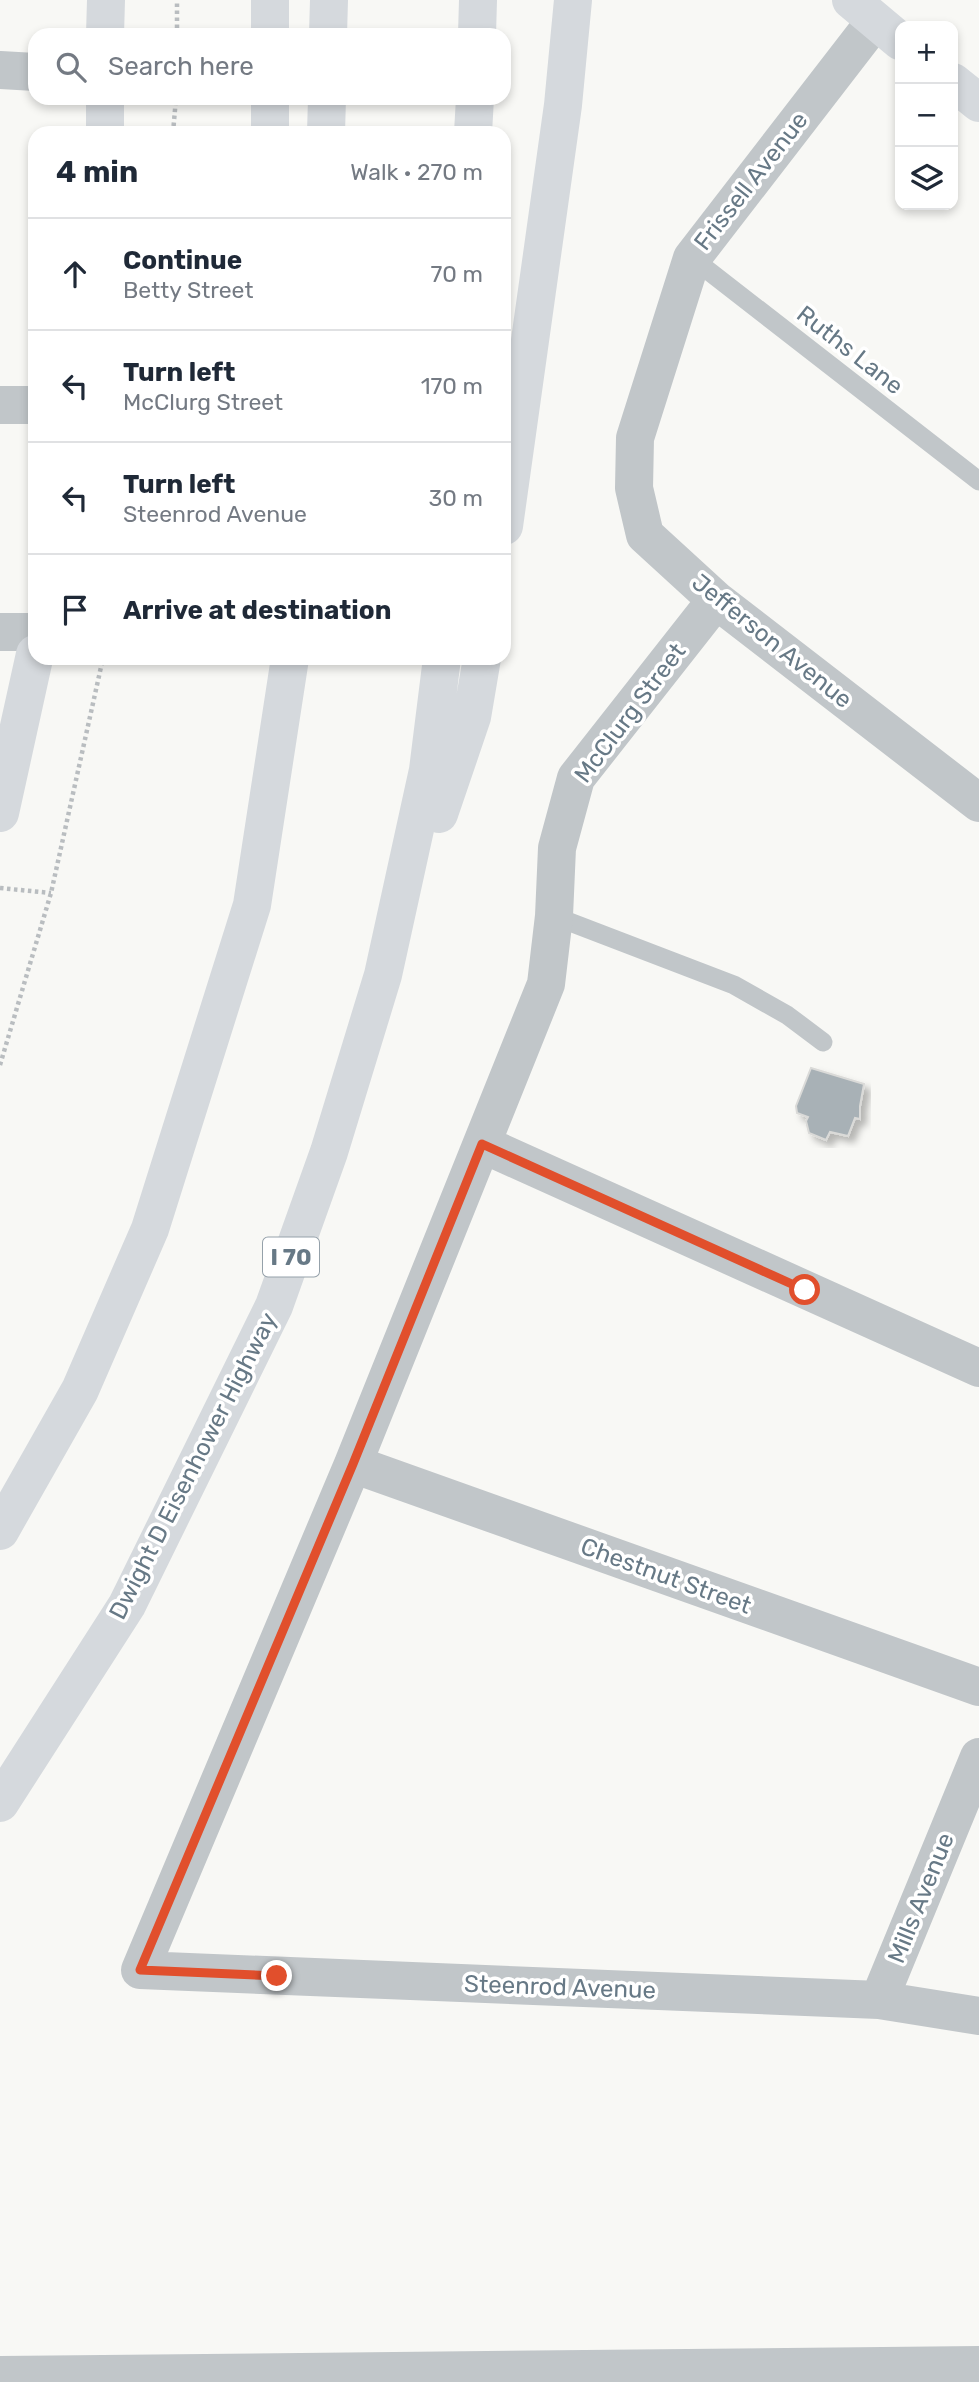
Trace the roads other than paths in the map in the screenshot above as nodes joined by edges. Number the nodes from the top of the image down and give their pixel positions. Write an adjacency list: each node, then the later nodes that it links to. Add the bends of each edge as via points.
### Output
1 (106, 0): 7 (main road)
2 (270, 0): 8 (main road)
3 (329, 0): 9 (main road)
4 (478, 0): 10 (main road)
5 (573, 0): 27 (main road, via 563,105)
6 (875, 20): 23 (street, Frissell Avenue)
7 (105, 28)
8 (270, 28)
9 (328, 28)
10 (477, 28)
11 (0, 70): 12 (street)
12 (28, 72)
13 (956, 84): 14 (main road)
14 (979, 102)
15 (105, 105): 19 (main road)
16 (270, 105): 20 (main road)
17 (327, 105): 21 (main road)
18 (474, 105): 22 (main road)
19 (105, 126)
20 (270, 126)
21 (326, 126)
22 (473, 126)
23 (692, 258): 26 (street, Frissell Avenue); 28 (lane, Ruths Lane)
24 (0, 405): 25 (street)
25 (28, 405)
26 (635, 438): 29 (street, Jefferson Avenue, via 634,488 645,535)
27 (511, 476)
28 (979, 481)
29 (716, 600): 36 (street, Jefferson Avenue); 38 (street, McClurg Street, via 576,778 557,848)
30 (0, 632): 31 (street)
31 (28, 632)
32 (33, 665): 37 (main road)
33 (289, 665): 44 (main road, via 252,905 150,1229 80,1390)
34 (441, 665): 39 (main road, Dwight D Eisenhower Highway / I 70, via 428,770)
35 (481, 665): 39 (main road, via 472,717)
36 (979, 803)
37 (0, 813)
38 (554, 916): 40 (lane, via 734,985); 41 (street, McClurg Street, via 546,984)
39 (383, 975): 47 (main road, Dwight D Eisenhower Highway / I 70, via 274,1306 127,1605)
40 (823, 1042)
41 (482, 1144): 42 (street); 43 (street, McClurg Street)
42 (979, 1368)
43 (353, 1464): 45 (street, Chestnut Street); 48 (street, McClurg Street)
44 (0, 1531)
45 (979, 1687)
46 (979, 1757): 49 (street, Mills Avenue)
47 (0, 1803)
48 (140, 1970): 49 (street, Steenrod Avenue)
49 (880, 2000): 50 (street, Steenrod Avenue)
50 (979, 2016)
51 (979, 2365): 52 (street)
52 (896, 2374): 54 (street)
53 (0, 2375): 55 (street)
54 (503, 2376): 55 (street)
55 (109, 2378)

